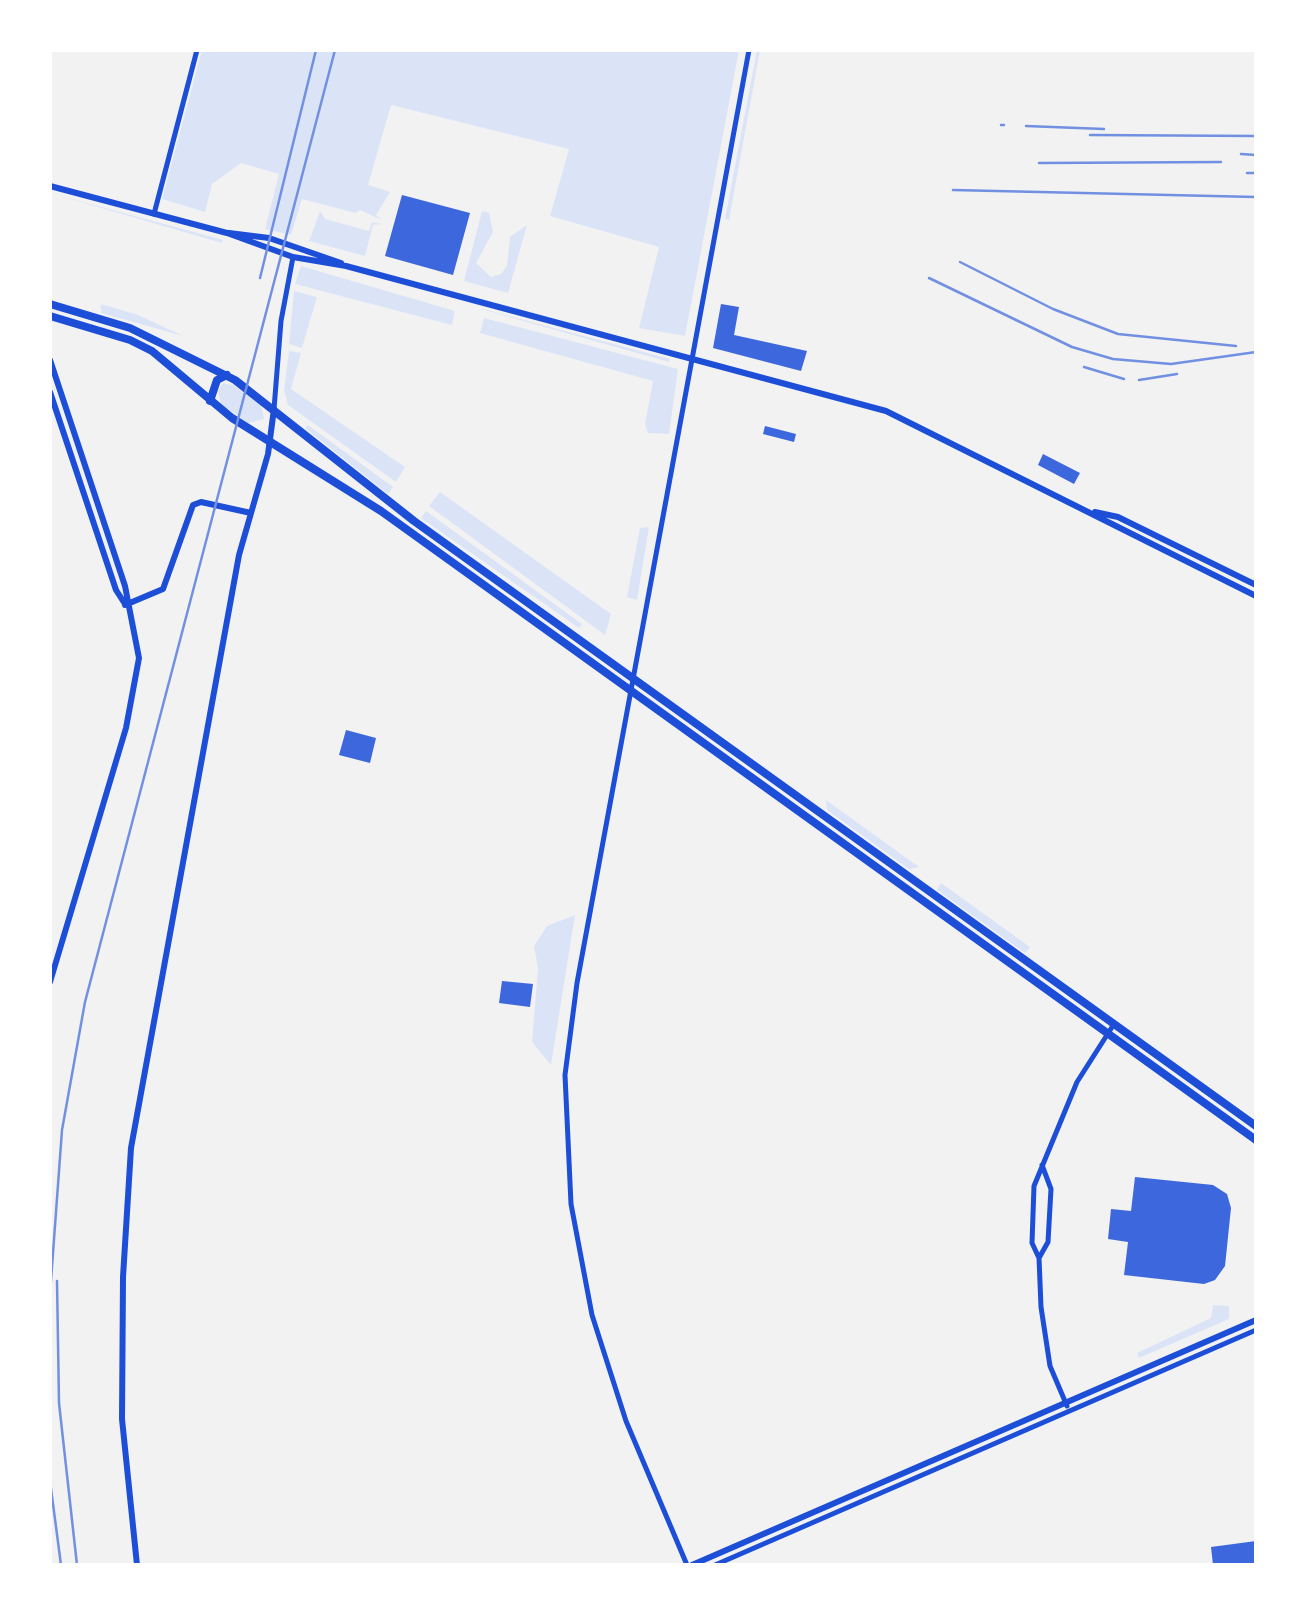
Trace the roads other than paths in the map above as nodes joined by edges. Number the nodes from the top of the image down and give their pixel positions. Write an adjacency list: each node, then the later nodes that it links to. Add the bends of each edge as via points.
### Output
1 (197, 50): 4 (street)
2 (750, 50): 10 (street)
3 (50, 186): 4 (street)
4 (154, 214): 5 (street)
5 (228, 233): 6 (street); 7 (street, via 268,238)
6 (293, 257): 7 (street); 15 (street)
7 (346, 266): 10 (street)
8 (50, 304): 12 (main road, via 130,328)
9 (50, 316): 14 (main road, via 146,348)
10 (693, 358): 17 (street, via 901,417); 22 (street)
11 (50, 360): 21 (street, via 125,586)
12 (227, 375): 14 (main road, via 212,386); 15 (main road)
13 (50, 392): 21 (street)
14 (210, 400): 16 (main road)
15 (274, 409): 16 (street); 22 (main road, via 388,502)
16 (270, 442): 18 (street); 23 (main road, via 381,510)
17 (1095, 512): 19 (street); 20 (street)
18 (250, 513): 21 (street, via 193,505 163,589); 34 (street, via 131,1148 122,1419)
19 (1256, 585)
20 (1256, 596)
21 (125, 605): 24 (street, via 139,658 134,693)
22 (634, 677): 23 (street); 25 (main road)
23 (631, 692): 26 (main road); 35 (street, via 570,1030 566,1140 577,1242 600,1345)
24 (50, 982)
25 (1114, 1024): 26 (street); 27 (main road)
26 (1108, 1034): 28 (main road); 29 (street, via 1077,1082)
27 (1256, 1126)
28 (1256, 1140)
29 (1042, 1165): 30 (street, via 1034,1186 1032,1243); 30 (street, via 1051,1190 1048,1242)
30 (1039, 1258): 33 (street, via 1050,1366)
31 (1256, 1320): 33 (street)
32 (1256, 1330): 33 (street)
33 (1067, 1407): 35 (street); 36 (street)
34 (137, 1565)
35 (690, 1565)
36 (715, 1565)

